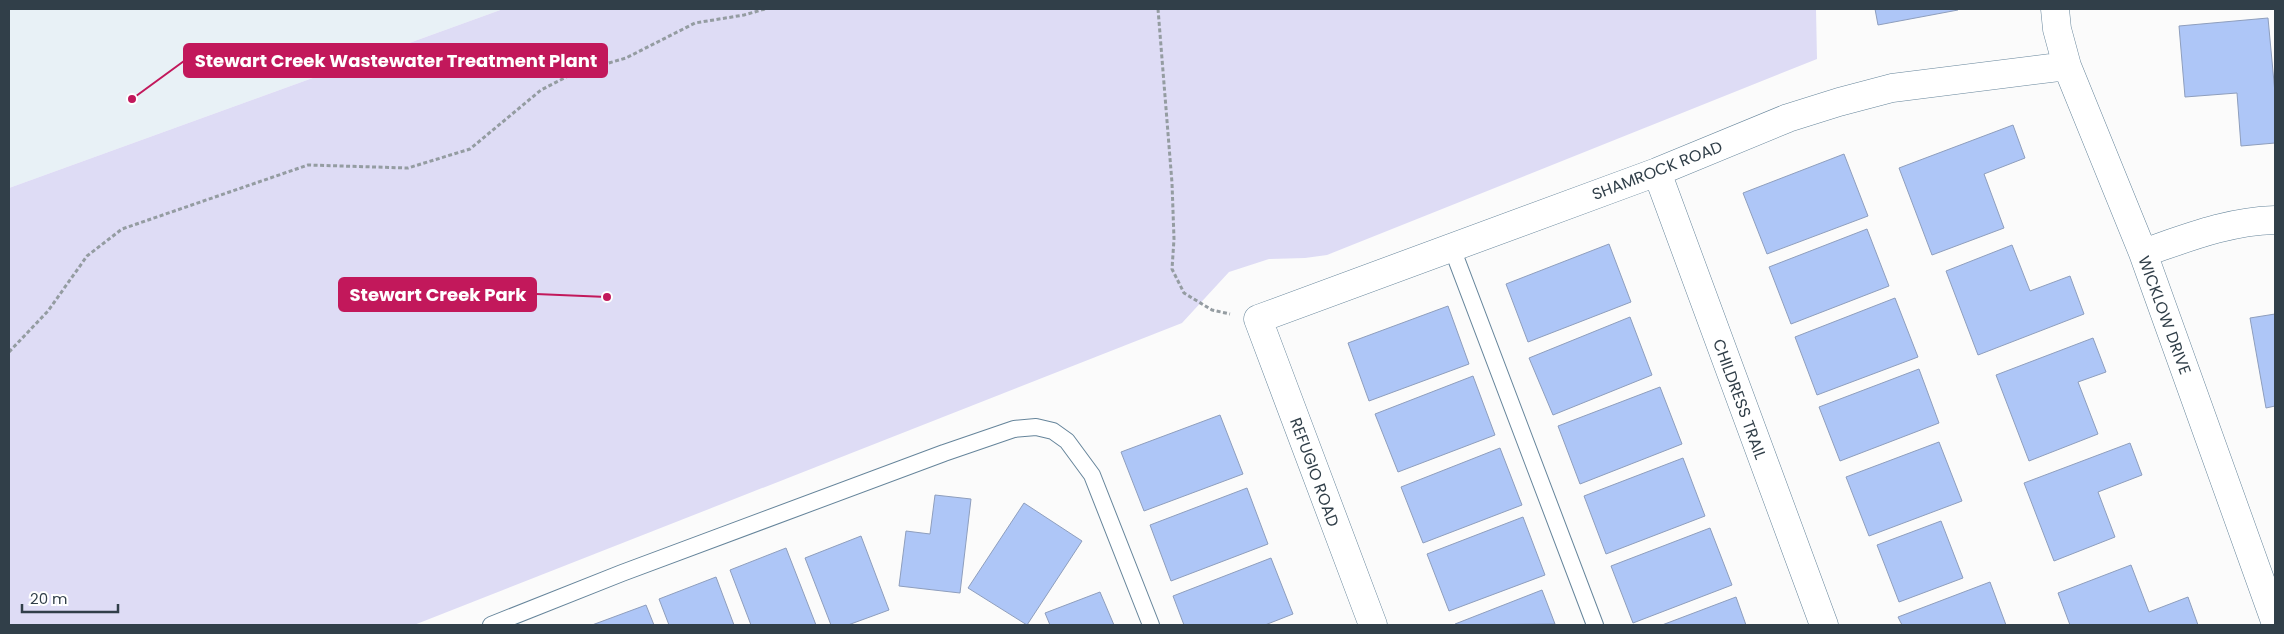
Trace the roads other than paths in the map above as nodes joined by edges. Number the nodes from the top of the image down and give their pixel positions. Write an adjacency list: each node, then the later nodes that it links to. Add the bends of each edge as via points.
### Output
1 (2055, 9): 2 (street, WICKLOW DRIVE)
2 (2067, 66): 3 (street, SHAMROCK ROAD, via 1892,88 1788,118); 6 (street, WICKLOW DRIVE)
3 (1657, 172): 5 (street, SHAMROCK ROAD); 13 (street, CHILDRESS TRAIL)
4 (2275, 220): 6 (street, via 2252,220 2212,229)
5 (1452, 248): 7 (street, SHAMROCK ROAD); 12 (lane)
6 (2143, 253): 8 (street, WICKLOW DRIVE)
7 (1258, 319): 11 (street, REFUGIO ROAD)
8 (2275, 621)
9 (491, 625): 10 (lane, via 944,453 1014,429 1036,427 1053,431 1067,441 1092,475)
10 (1151, 625)
11 (1373, 625)
12 (1595, 625)
13 (1824, 625)

